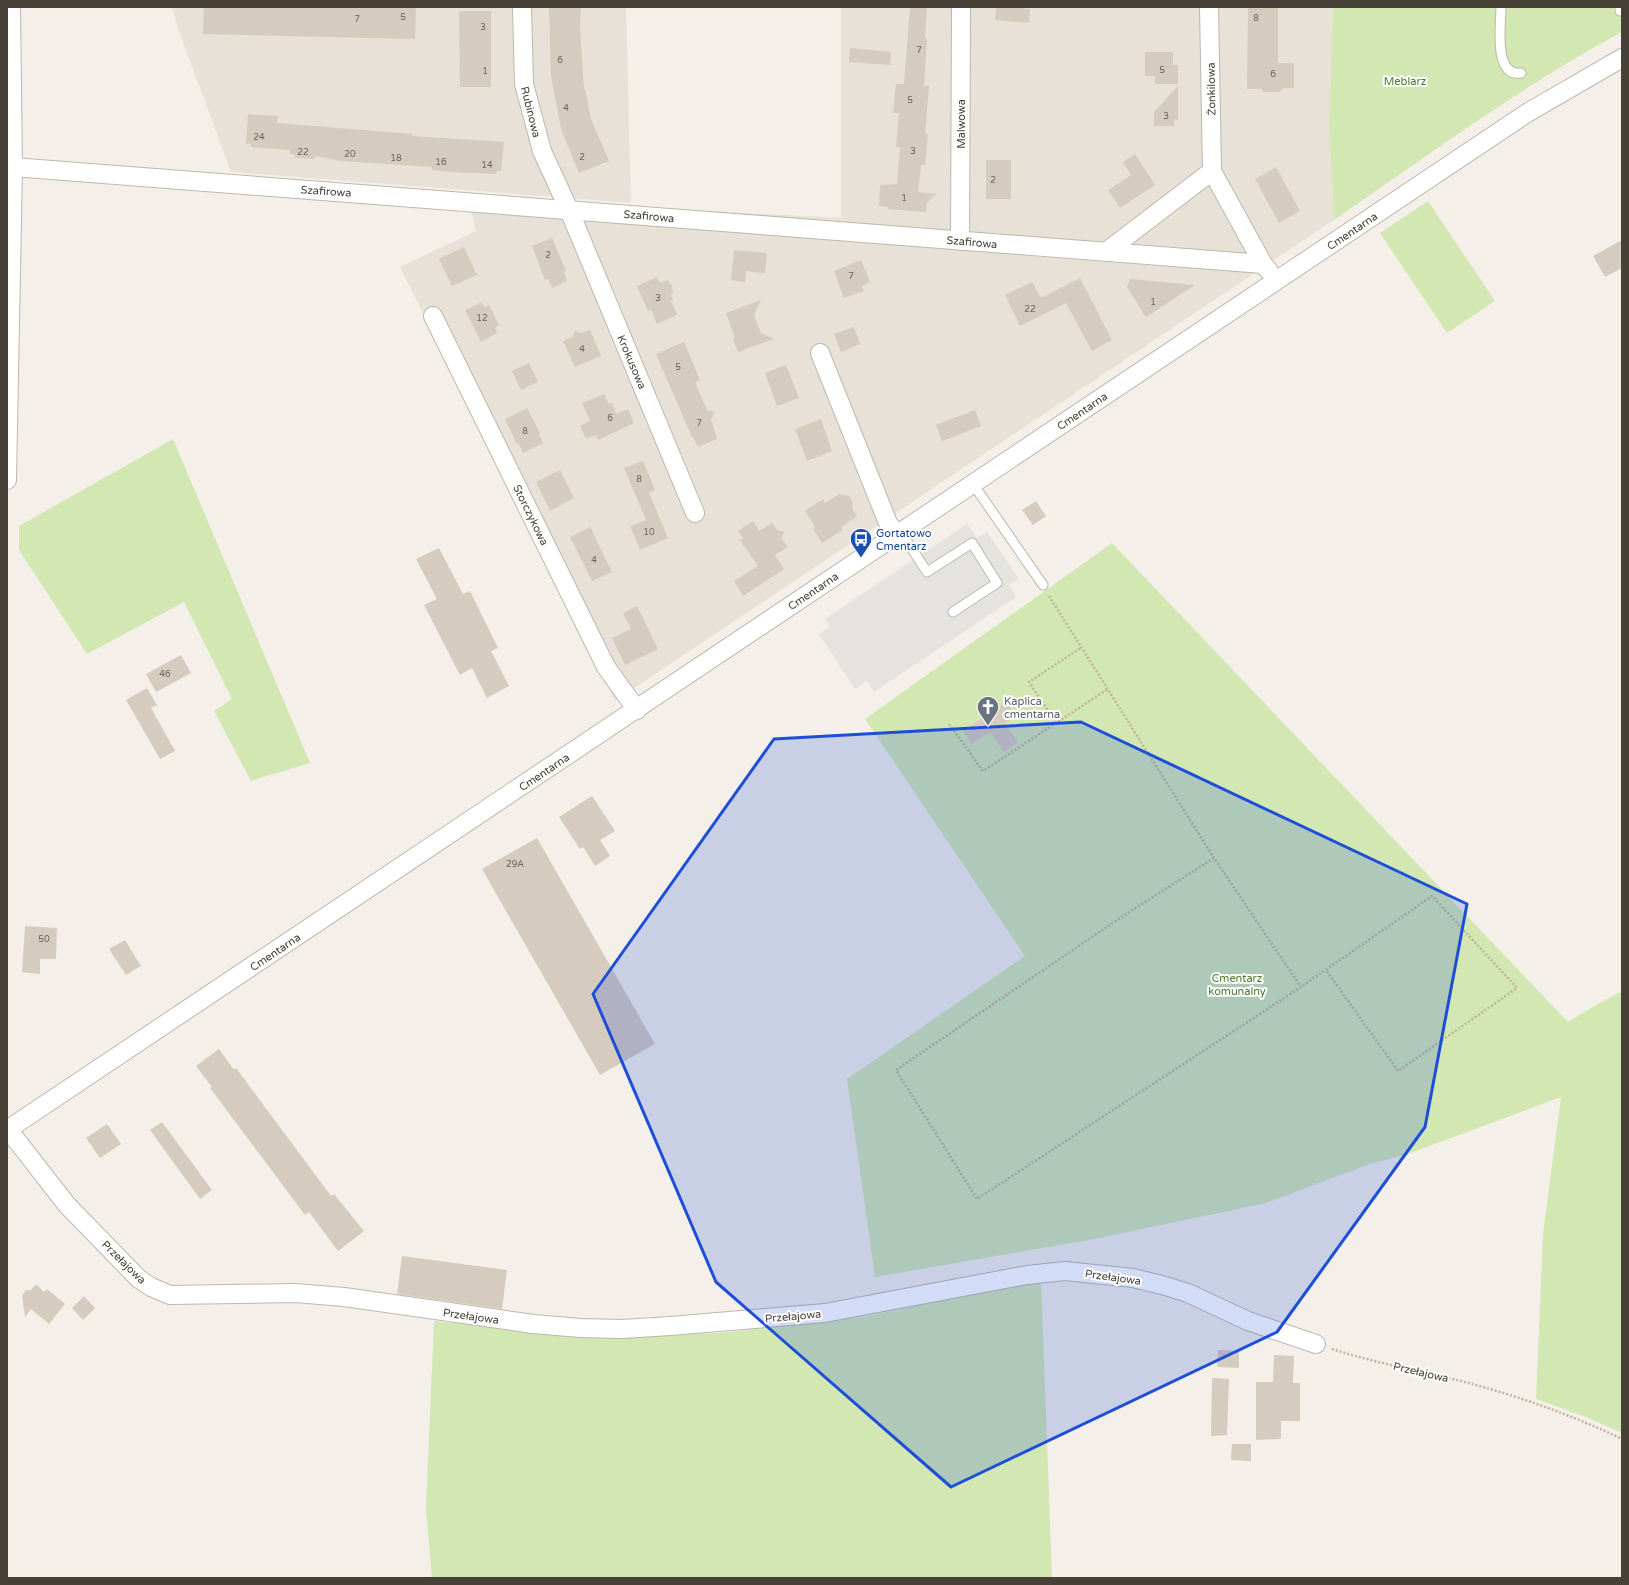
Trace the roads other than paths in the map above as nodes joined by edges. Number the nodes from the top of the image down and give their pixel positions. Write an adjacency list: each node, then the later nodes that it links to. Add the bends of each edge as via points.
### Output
1 (11, 7): 8 (street)
2 (522, 7): 10 (street, Rubinowa, via 524,84 542,151)
3 (961, 7): 11 (street, Malwowa)
4 (1209, 7): 9 (street, Żonkilowa)
5 (1501, 7): 7 (lane, via 1502,57 1512,73)
6 (1622, 58): 14 (street, Cmentarna, via 1527,114)
7 (1521, 73)
8 (13, 167): 10 (street, Szafirowa); 17 (street)
9 (1212, 171): 12 (street); 13 (street, Żonkilowa)
10 (569, 210): 11 (street, Szafirowa); 19 (street, Krokusowa)
11 (960, 241): 12 (street, Szafirowa)
12 (1106, 252): 13 (street, Szafirowa)
13 (1263, 264): 14 (street)
14 (1277, 281): 18 (street, Cmentarna)
15 (433, 316): 23 (street, Storczykowa, via 606,667)
16 (820, 353): 20 (street, via 888,523)
17 (7, 480)
18 (973, 484): 20 (street, Cmentarna); 21 (lane)
19 (695, 514)
20 (899, 534): 22 (lane, via 927,572 972,543 998,583); 23 (street, Cmentarna)
21 (1043, 585)
22 (953, 612)
23 (637, 710): 24 (street, Cmentarna)
24 (7, 1129): 25 (street, Przełajowa, via 67,1204 139,1279 170,1294 295,1293 344,1297 533,1324 622,1329 825,1313 1027,1275 1066,1271 1133,1278 1162,1285 1188,1293 1248,1321)
25 (1316, 1344)

